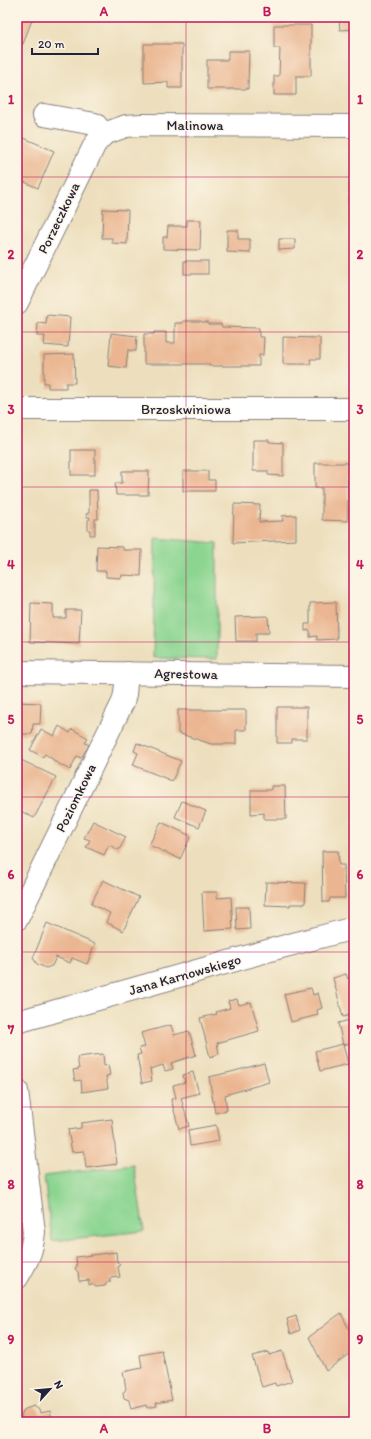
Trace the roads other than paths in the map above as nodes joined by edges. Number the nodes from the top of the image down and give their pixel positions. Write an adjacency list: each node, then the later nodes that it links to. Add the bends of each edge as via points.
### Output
1 (44, 115): 3 (street, via 95,124)
2 (354, 126): 3 (street, Malinowa, via 141,125 126,126)
3 (104, 134): 4 (street, Porzeczkowa, via 95,144)
4 (17, 303)
5 (17, 409): 6 (street, Brzoskwiniowa)
6 (354, 409)
7 (17, 672): 8 (street, Agrestowa)
8 (127, 674): 9 (street, Agrestowa); 10 (street, Poziomkowa, via 123,702)
9 (354, 676)
10 (17, 919)
11 (354, 928): 12 (street, Jana Karnowskiego)
12 (17, 1022)
13 (17, 1091): 14 (street, via 34,1232 29,1257)
14 (17, 1278)

